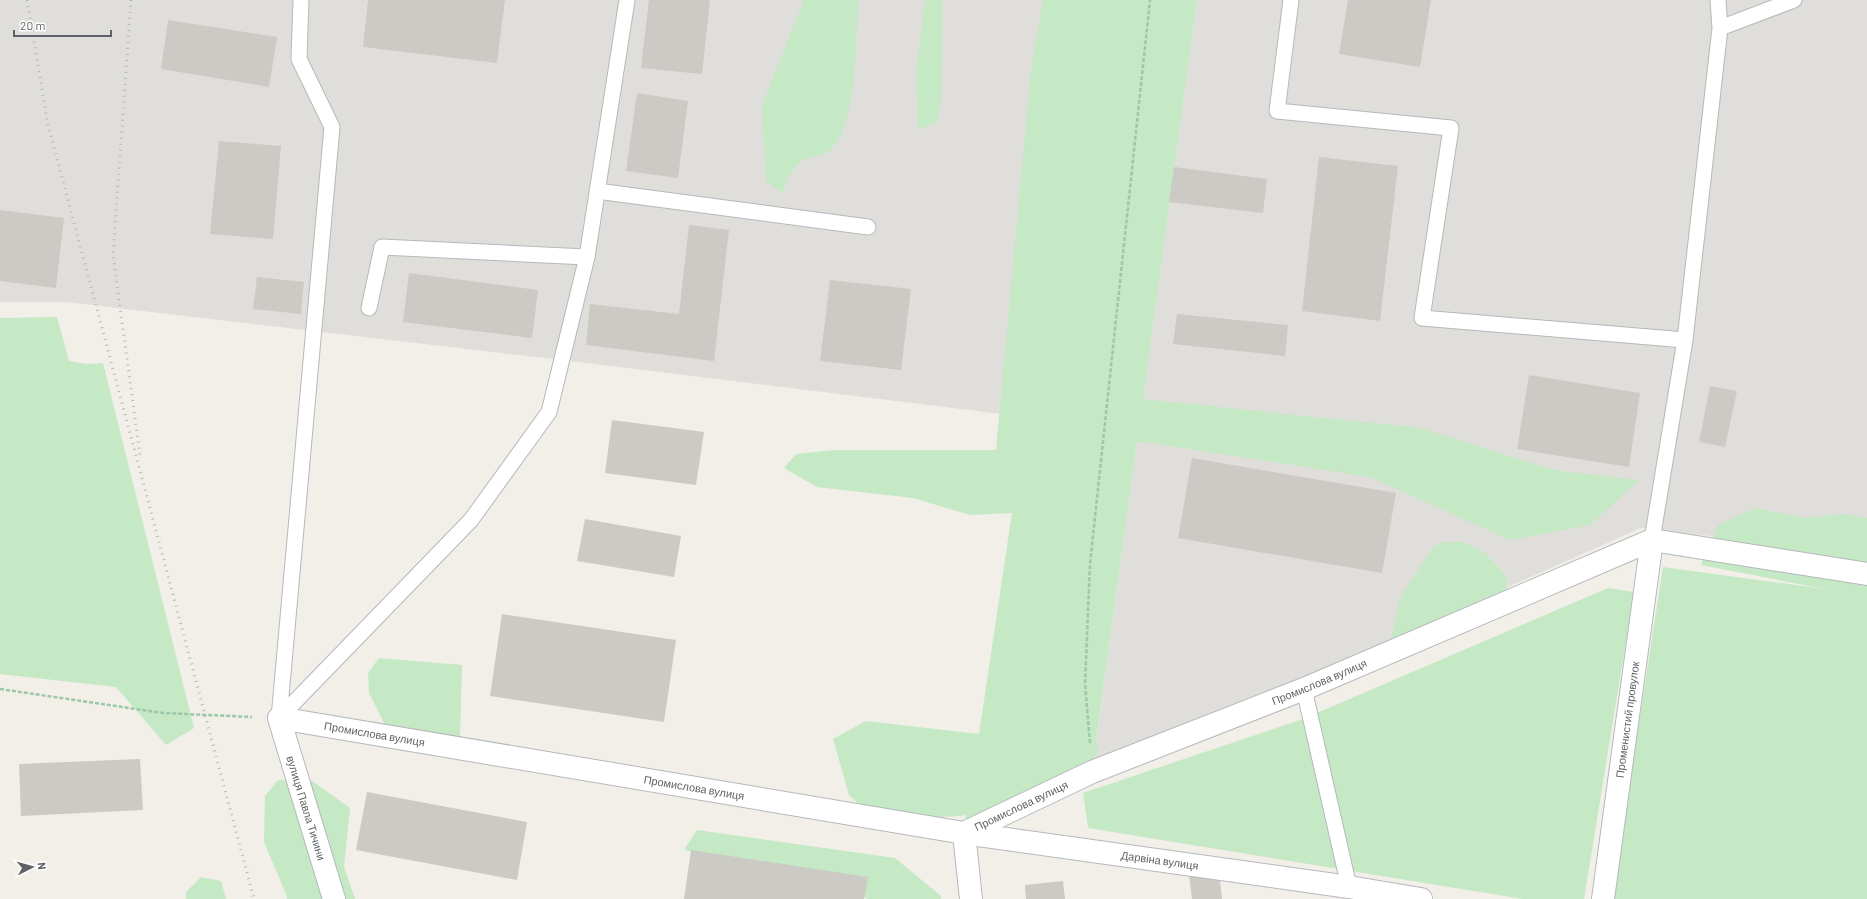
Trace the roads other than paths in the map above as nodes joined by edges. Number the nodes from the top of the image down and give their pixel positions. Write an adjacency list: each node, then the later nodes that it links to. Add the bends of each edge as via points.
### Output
1 (301, 0): 15 (lane, via 299,59 332,127)
2 (627, 0): 7 (lane)
3 (1291, 0): 11 (lane, via 1277,111 1451,128 1422,318)
4 (1718, 0): 6 (lane)
5 (1794, 0): 6 (lane)
6 (1720, 28): 11 (lane)
7 (597, 191): 8 (lane); 9 (lane)
8 (868, 227)
9 (587, 257): 10 (lane, via 382,247); 15 (lane, via 549,412 471,520)
10 (369, 308)
11 (1685, 340): 12 (lane)
12 (1652, 540): 13 (street); 14 (street, Промислова вулиця); 21 (street, Променистий провулок)
13 (1867, 574)
14 (1304, 689): 16 (street, Промислова вулиця, via 1092,772); 17 (lane)
15 (279, 718): 16 (street, Промислова вулиця); 18 (street, вулиця Павла Тичини)
16 (964, 833): 17 (street, Дарвіна вулиця); 19 (street)
17 (1349, 887): 20 (street, Дарвіна вулиця)
18 (334, 899)
19 (971, 899)
20 (1421, 899)
21 (1603, 899)

